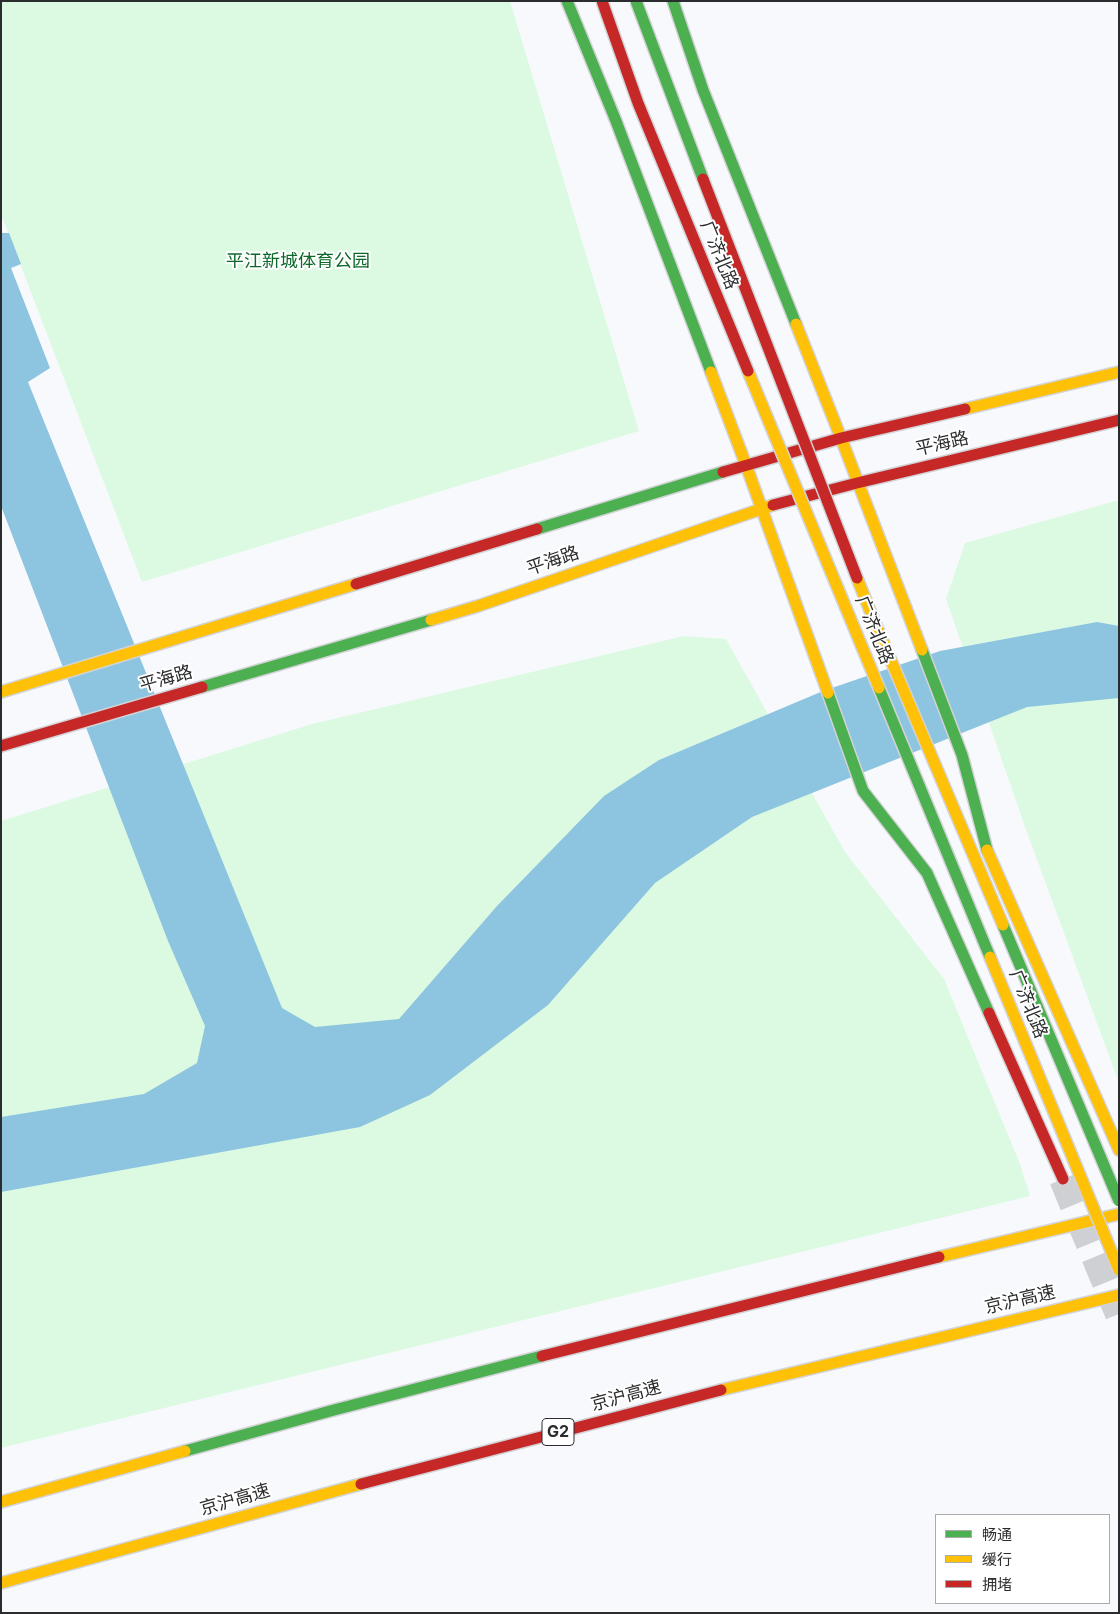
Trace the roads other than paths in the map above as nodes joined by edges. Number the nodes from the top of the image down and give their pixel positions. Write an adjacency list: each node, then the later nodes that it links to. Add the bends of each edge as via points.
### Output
1 (567, 1): 8 (main road, via 620,130)
2 (602, 1): 17 (main road, 广济北路, bridge, via 638,103)
3 (636, 1): 15 (main road, 广济北路, bridge, via 873,618)
4 (673, 1): 7 (main road, via 703,90)
5 (1119, 372): 7 (main road, 平海路)
6 (1119, 420): 9 (main road, 平海路)
7 (841, 438): 8 (main road, 平海路); 9 (main road)
8 (746, 465): 10 (main road); 11 (main road, 平海路)
9 (857, 483): 10 (main road, 平海路); 13 (main road, via 962,755 984,844)
10 (762, 508): 12 (main road, 平海路, via 478,606); 14 (main road, via 863,791 927,874)
11 (1, 692)
12 (1, 746)
13 (1119, 1150)
14 (1063, 1179)
15 (1119, 1201)
16 (1119, 1214): 19 (main road, via 372,1400)
17 (1119, 1270)
18 (1119, 1295): 20 (main road, 京沪高速 / G2, via 674,1402 348,1487)
19 (1, 1502)
20 (1, 1583)

